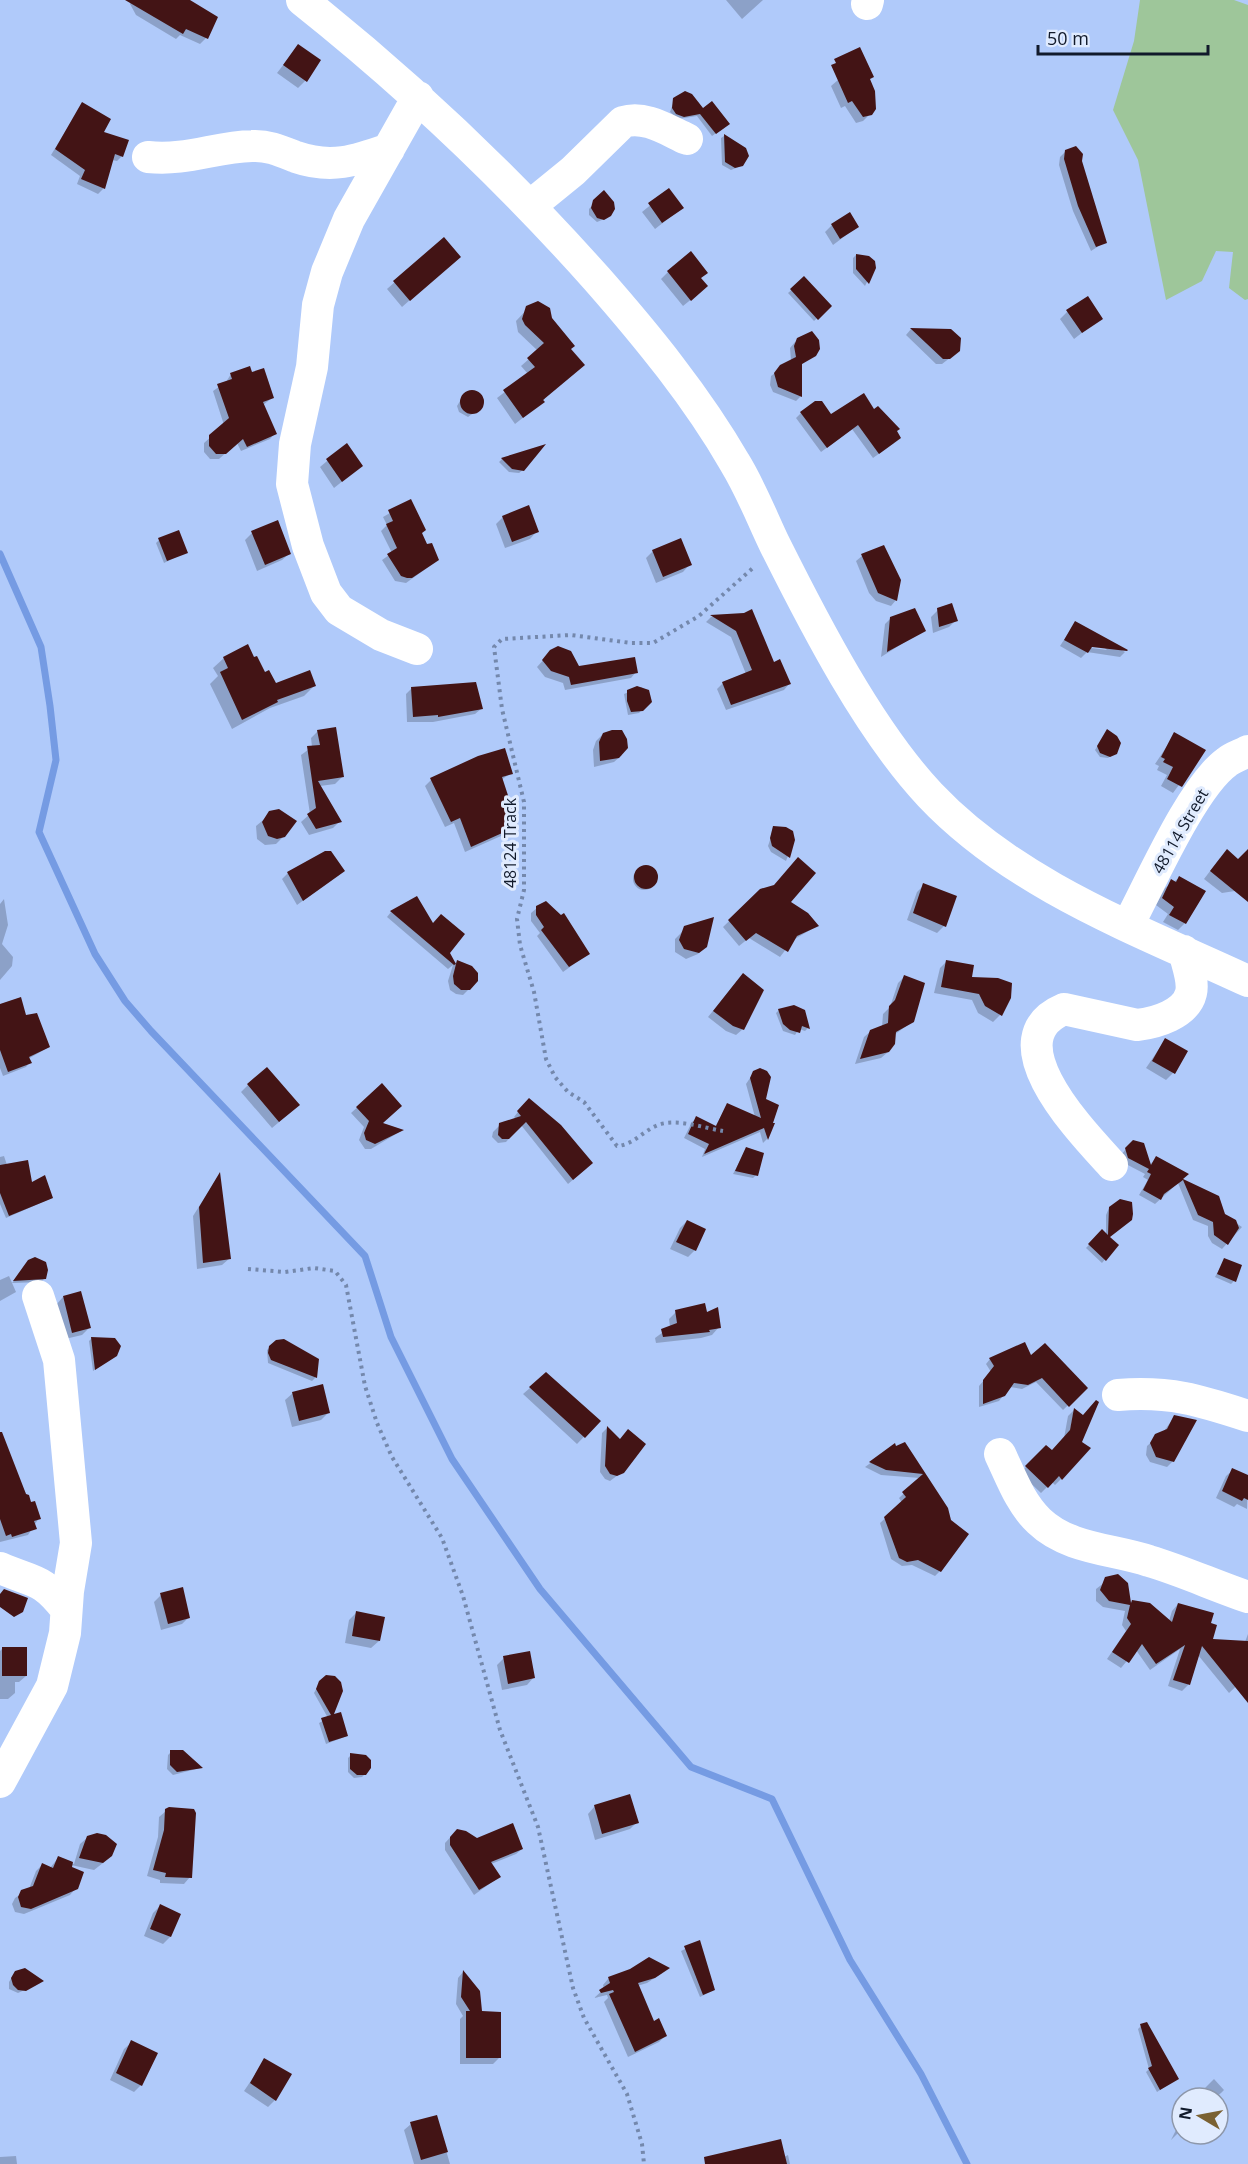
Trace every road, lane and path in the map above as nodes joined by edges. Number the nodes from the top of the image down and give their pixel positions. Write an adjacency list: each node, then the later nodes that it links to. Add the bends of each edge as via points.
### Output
1 (302, 0): 2 (street)
2 (418, 97): 4 (street); 6 (street)
3 (687, 139): 6 (street, via 651,123 633,119 623,122)
4 (389, 149): 5 (street, via 333,165 254,145 180,159); 8 (street, via 349,219 327,272 318,305 292,484 308,546 326,593 339,610 381,636)
5 (148, 157)
6 (530, 206): 7 (street, via 646,334 691,396 736,464)
7 (777, 548): 10 (street, via 810,613 882,734 929,794 999,854 1045,883); 13 (path, 48124 Track, via 699,616 653,643 571,635 502,639 494,647 502,709 524,802 524,890 517,919 520,945 534,992 546,1059 555,1077 584,1102 617,1146 626,1145 661,1124)
8 (417, 649)
9 (1248, 751): 10 (street, 48114 Street, via 1228,761 1211,777)
10 (1128, 925): 11 (street)
11 (1184, 951): 12 (street); 14 (street, via 1191,993 1184,1006 1170,1015 1137,1025 1064,1009 1046,1021 1039,1033 1037,1050 1050,1089 1071,1120)
12 (1248, 981)
13 (723, 1131)
14 (1112, 1165)
15 (248, 1269): 24 (path, via 335,1271 346,1286 365,1386 377,1423 392,1457 442,1538 463,1596 500,1730 538,1827 573,1988 584,2018 627,2094)
16 (38, 1296): 22 (street, via 59,1360 76,1520)
17 (1118, 1395): 18 (street, via 1170,1394)
18 (1248, 1416)
19 (1000, 1454): 21 (street, via 1022,1500 1038,1521 1052,1531 1084,1545 1150,1561)
20 (0, 1568): 22 (street, via 51,1589)
21 (1248, 1597)
22 (66, 1609): 23 (street, via 52,1686)
23 (0, 1782)
24 (644, 2164)

